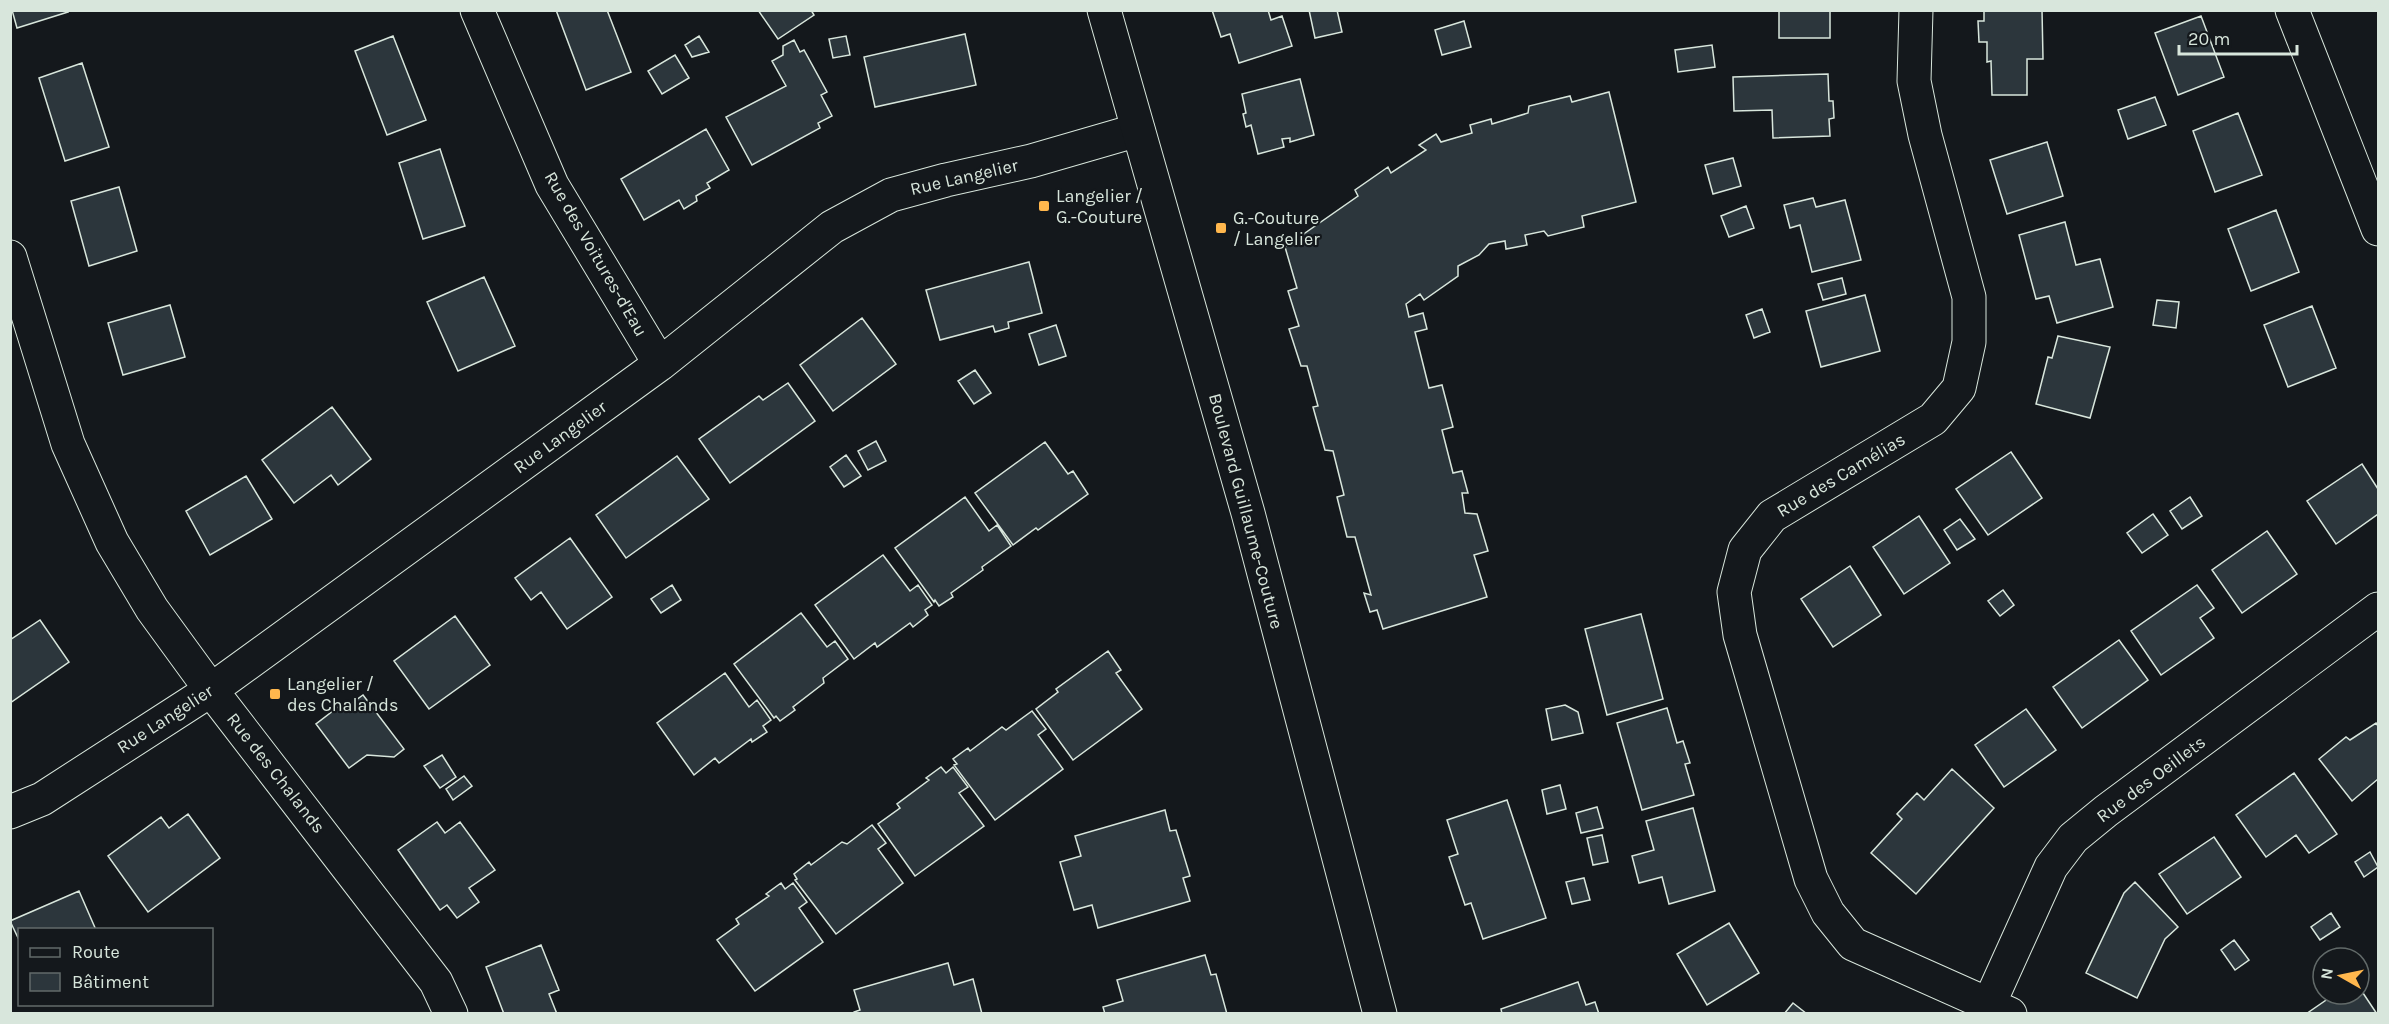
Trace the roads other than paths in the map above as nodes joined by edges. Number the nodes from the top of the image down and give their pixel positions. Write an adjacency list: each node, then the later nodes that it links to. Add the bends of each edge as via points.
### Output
1 (477, 10): 8 (street, Rue des Voitures-d'Eau, via 552,185)
2 (1104, 10): 5 (street, Boulevard Guillaume-Couture)
3 (1916, 10): 12 (street, Rue des Camélias, via 1914,81 1969,297 1970,342 1959,388 1933,420 1772,516 1746,550 1734,592 1740,635 1811,879 1828,913 1853,944)
4 (2292, 10): 6 (street)
5 (1138, 130): 8 (street, Rue Langelier, via 891,195 832,227); 14 (street, Boulevard Guillaume-Couture, via 1248,513)
6 (2379, 229)
7 (10, 257): 10 (street, Rue des Chalands, via 68,444 112,542 152,609)
8 (660, 364): 10 (street, Rue Langelier)
9 (2379, 609): 12 (street, Rue des Oeillets, via 2073,838 2051,867)
10 (211, 690): 11 (street, Rue Langelier, via 42,799); 13 (street, Rue des Chalands, via 436,982)
11 (10, 812)
12 (2000, 1009)
13 (451, 1014)
14 (1380, 1014)

